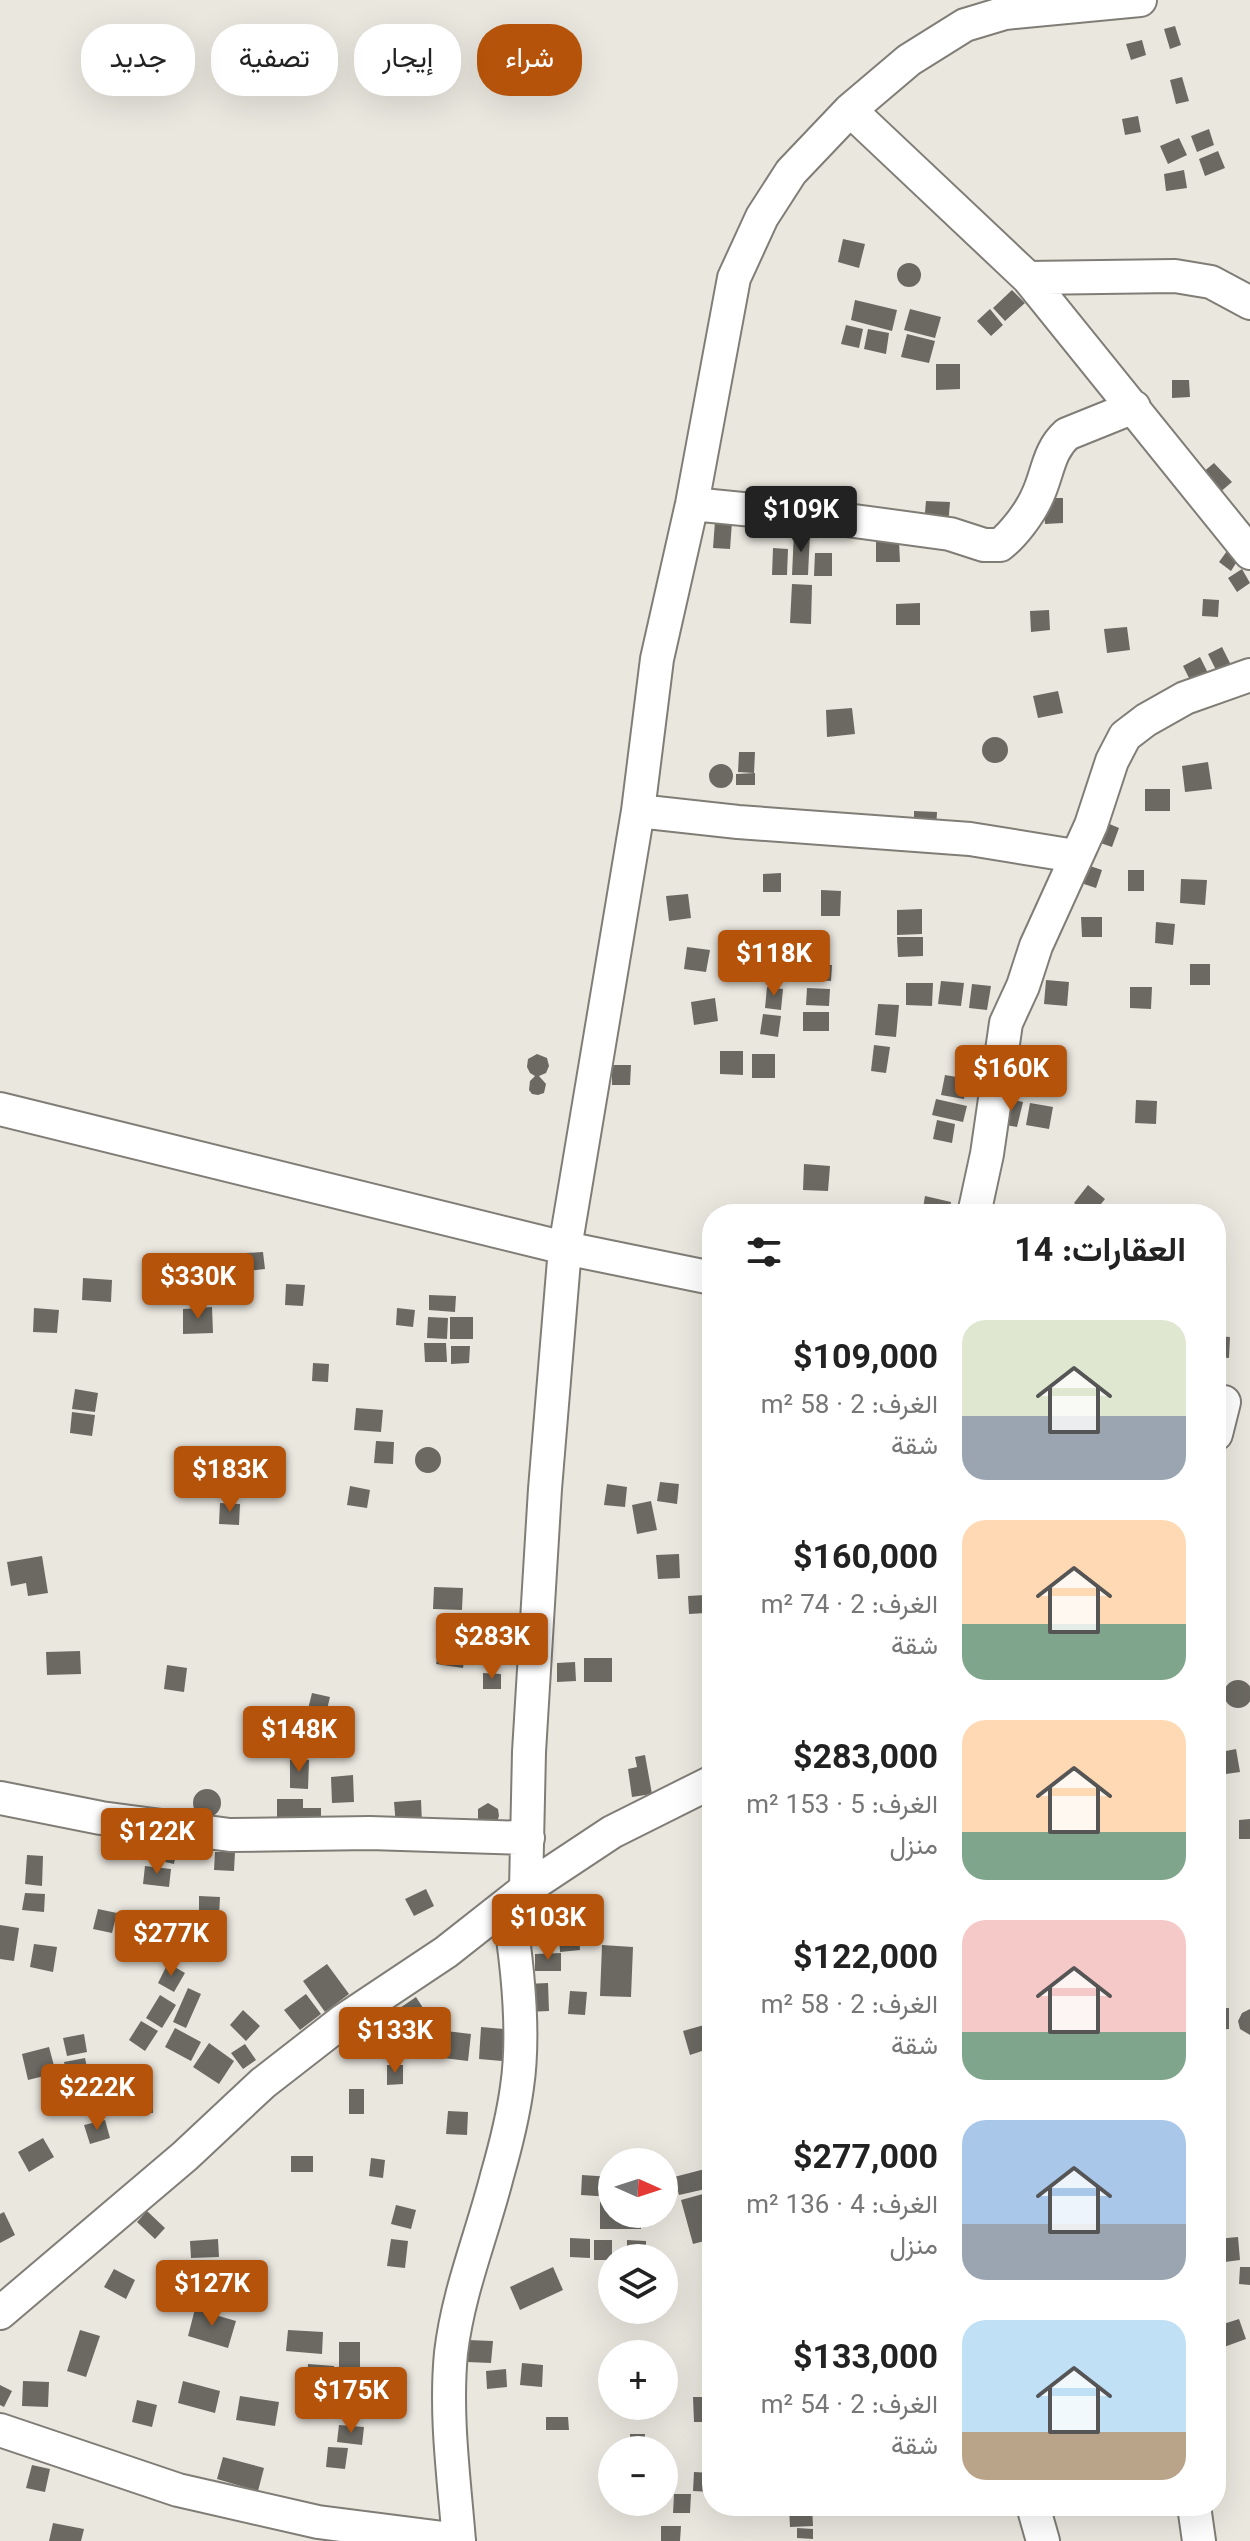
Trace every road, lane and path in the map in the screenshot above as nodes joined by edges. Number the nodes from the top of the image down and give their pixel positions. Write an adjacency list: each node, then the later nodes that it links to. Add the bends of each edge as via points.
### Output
1 (1140, 0): 2 (street, via 1005,13 965,25 909,60)
2 (850, 110): 3 (street); 6 (street, via 791,172 762,217 734,278)
3 (1028, 278): 4 (street, via 1175,276 1211,282); 5 (street)
4 (1250, 303)
5 (1134, 407): 6 (street, via 1061,439 1036,500 1000,545 832,518); 7 (street)
6 (692, 504): 9 (street, via 657,659)
7 (1250, 553)
8 (1250, 675): 10 (street, via 1185,698 1125,736)
9 (638, 811): 10 (street, via 970,839); 13 (street)
10 (1075, 856): 12 (street, via 1006,1023)
11 (1, 1114): 13 (street)
12 (976, 1204)
13 (565, 1248): 14 (street); 17 (street, via 544,1505)
14 (702, 1276)
15 (702, 1787): 18 (street, via 612,1832)
16 (0, 1798): 17 (street, via 230,1835)
17 (528, 1838): 18 (street)
18 (517, 1897): 19 (street, via 263,2083); 23 (street, via 517,2086 459,2305 451,2355 450,2429)
19 (0, 2313)
20 (0, 2430): 23 (street, via 178,2490 318,2522)
21 (1036, 2516): 24 (street)
22 (1195, 2516): 25 (street)
23 (459, 2540)
24 (1043, 2541)
25 (1199, 2541)

